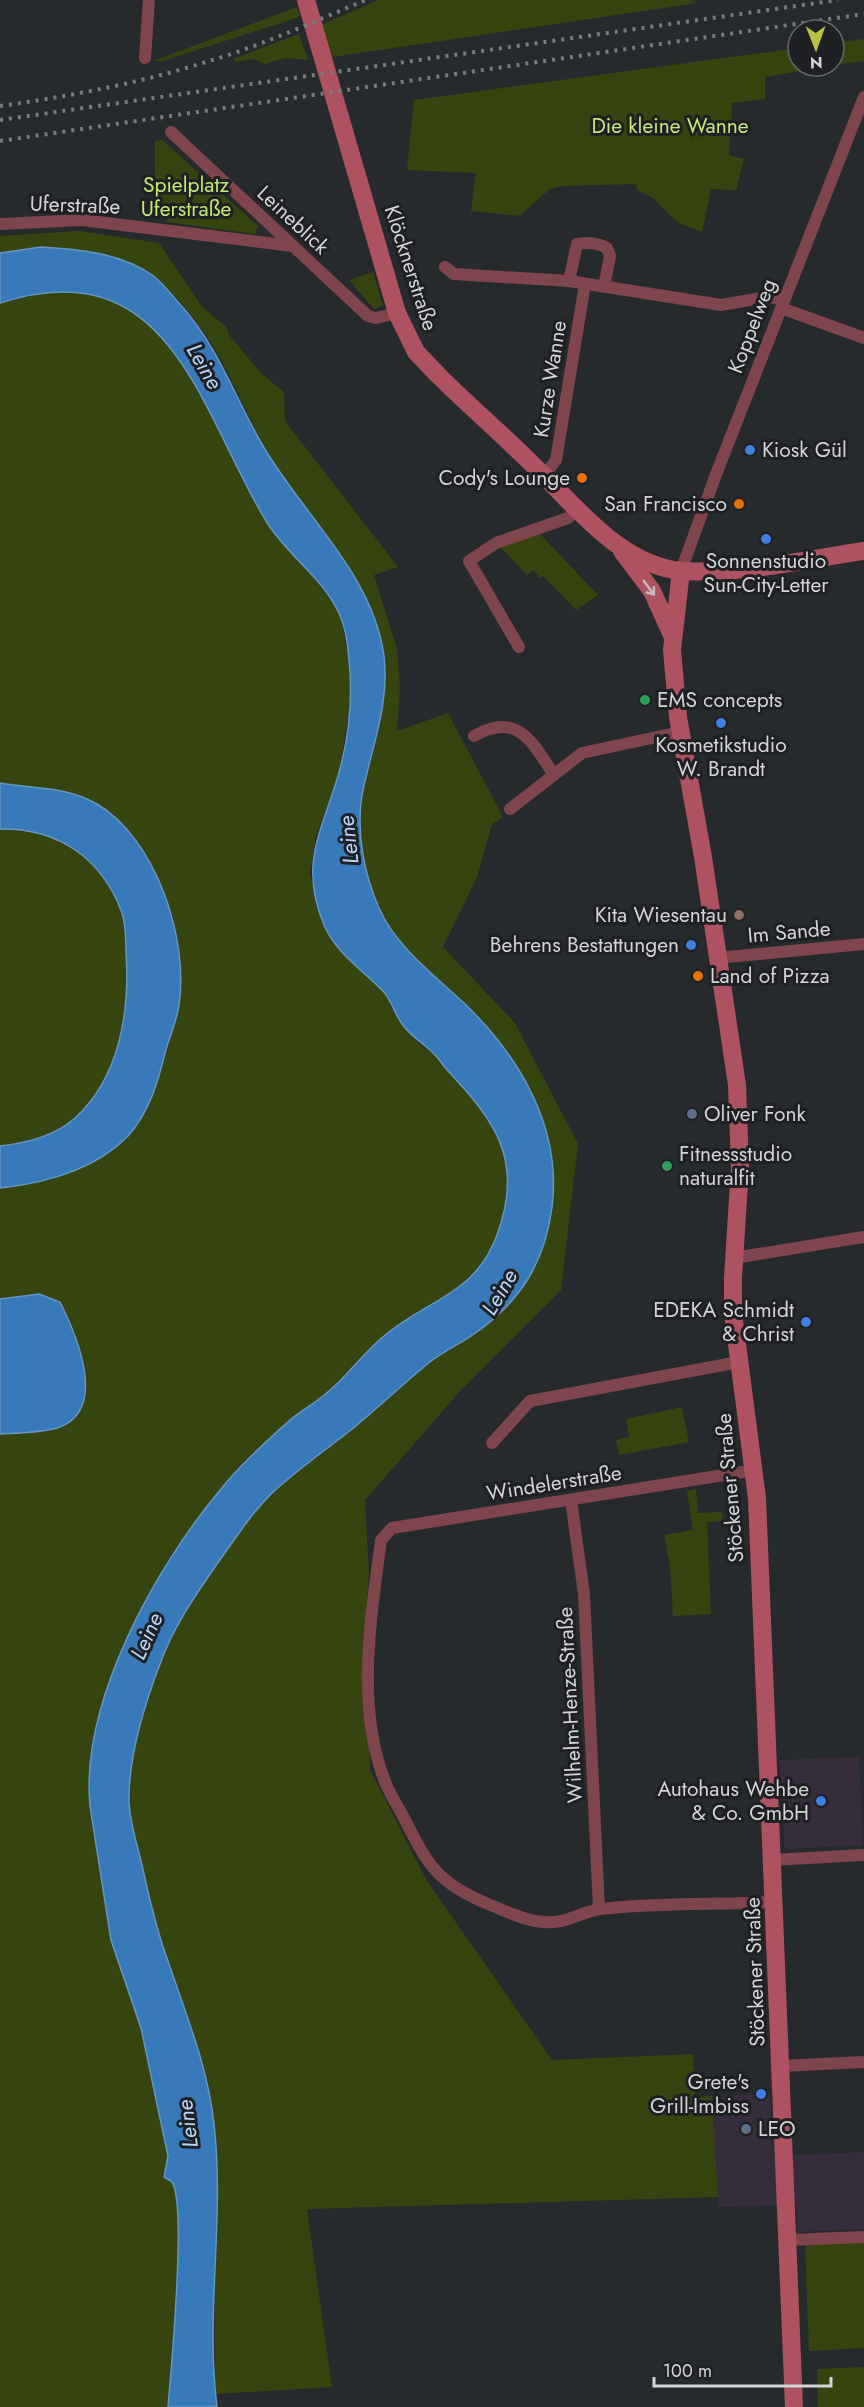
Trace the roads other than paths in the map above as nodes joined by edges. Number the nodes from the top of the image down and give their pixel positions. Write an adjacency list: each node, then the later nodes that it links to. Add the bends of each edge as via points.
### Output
1 (148, 0): 3 (street)
2 (306, 0): 13 (main road, Klöcknerstraße)
3 (145, 58)
4 (864, 99): 12 (street, Koppelweg)
5 (171, 132): 7 (street, Leineblick)
6 (0, 224): 7 (street, Uferstraße, via 82,220)
7 (292, 246): 13 (street, Leineblick, via 368,316)
8 (445, 267): 9 (street, via 454,274)
9 (569, 281): 10 (street); 11 (street, via 577,244 602,245 608,248 610,256)
10 (585, 284): 11 (street); 15 (street, Kurze Wanne, via 556,460)
11 (604, 288): 12 (street, via 721,305 767,297)
12 (782, 304): 14 (street); 19 (street, Koppelweg)
13 (397, 313): 15 (main road, Klöcknerstraße, via 416,352)
14 (864, 338)
15 (544, 476): 16 (main road, Klöcknerstraße)
16 (578, 509): 17 (main road, Klöcknerstraße); 21 (street, via 568,518 496,543 469,561)
17 (617, 544): 19 (main road, via 642,559); 20 (main road, one-way to 20, via 652,591)
18 (864, 551): 19 (main road, via 718,571)
19 (681, 571): 20 (main road, Stöckener Straße)
20 (673, 637): 22 (main road, Stöckener Straße)
21 (519, 646)
22 (680, 732): 24 (street, via 582,753); 27 (main road, Stöckener Straße)
23 (474, 736): 24 (street, via 498,726 521,732)
24 (554, 775): 25 (street)
25 (510, 809)
26 (864, 944): 27 (street, Im Sande)
27 (717, 958): 29 (main road, Stöckener Straße, via 735,1056 741,1141)
28 (864, 1237): 29 (street)
29 (734, 1258): 30 (main road, Stöckener Straße)
30 (739, 1362): 31 (street, via 530,1401); 32 (main road, Stöckener Straße)
31 (492, 1443)
32 (755, 1470): 33 (street, Windelerstraße); 35 (main road, Stöckener Straße)
33 (571, 1500): 37 (street, Wilhelm-Henze-Straße, via 584,1594); 37 (street, Windelerstraße, via 392,1528 381,1540 369,1668 372,1729 386,1784 426,1861 438,1875 454,1887 542,1922 562,1923)
34 (864, 1855): 35 (street)
35 (772, 1860): 36 (main road, Stöckener Straße)
36 (774, 1902): 37 (street, Windelerstraße); 39 (main road, Stöckener Straße)
37 (599, 1910)
38 (864, 2062): 39 (street)
39 (781, 2066): 41 (main road, Stöckener Straße)
40 (864, 2237): 41 (street)
41 (788, 2241): 42 (main road, Stöckener Straße)
42 (794, 2407)

